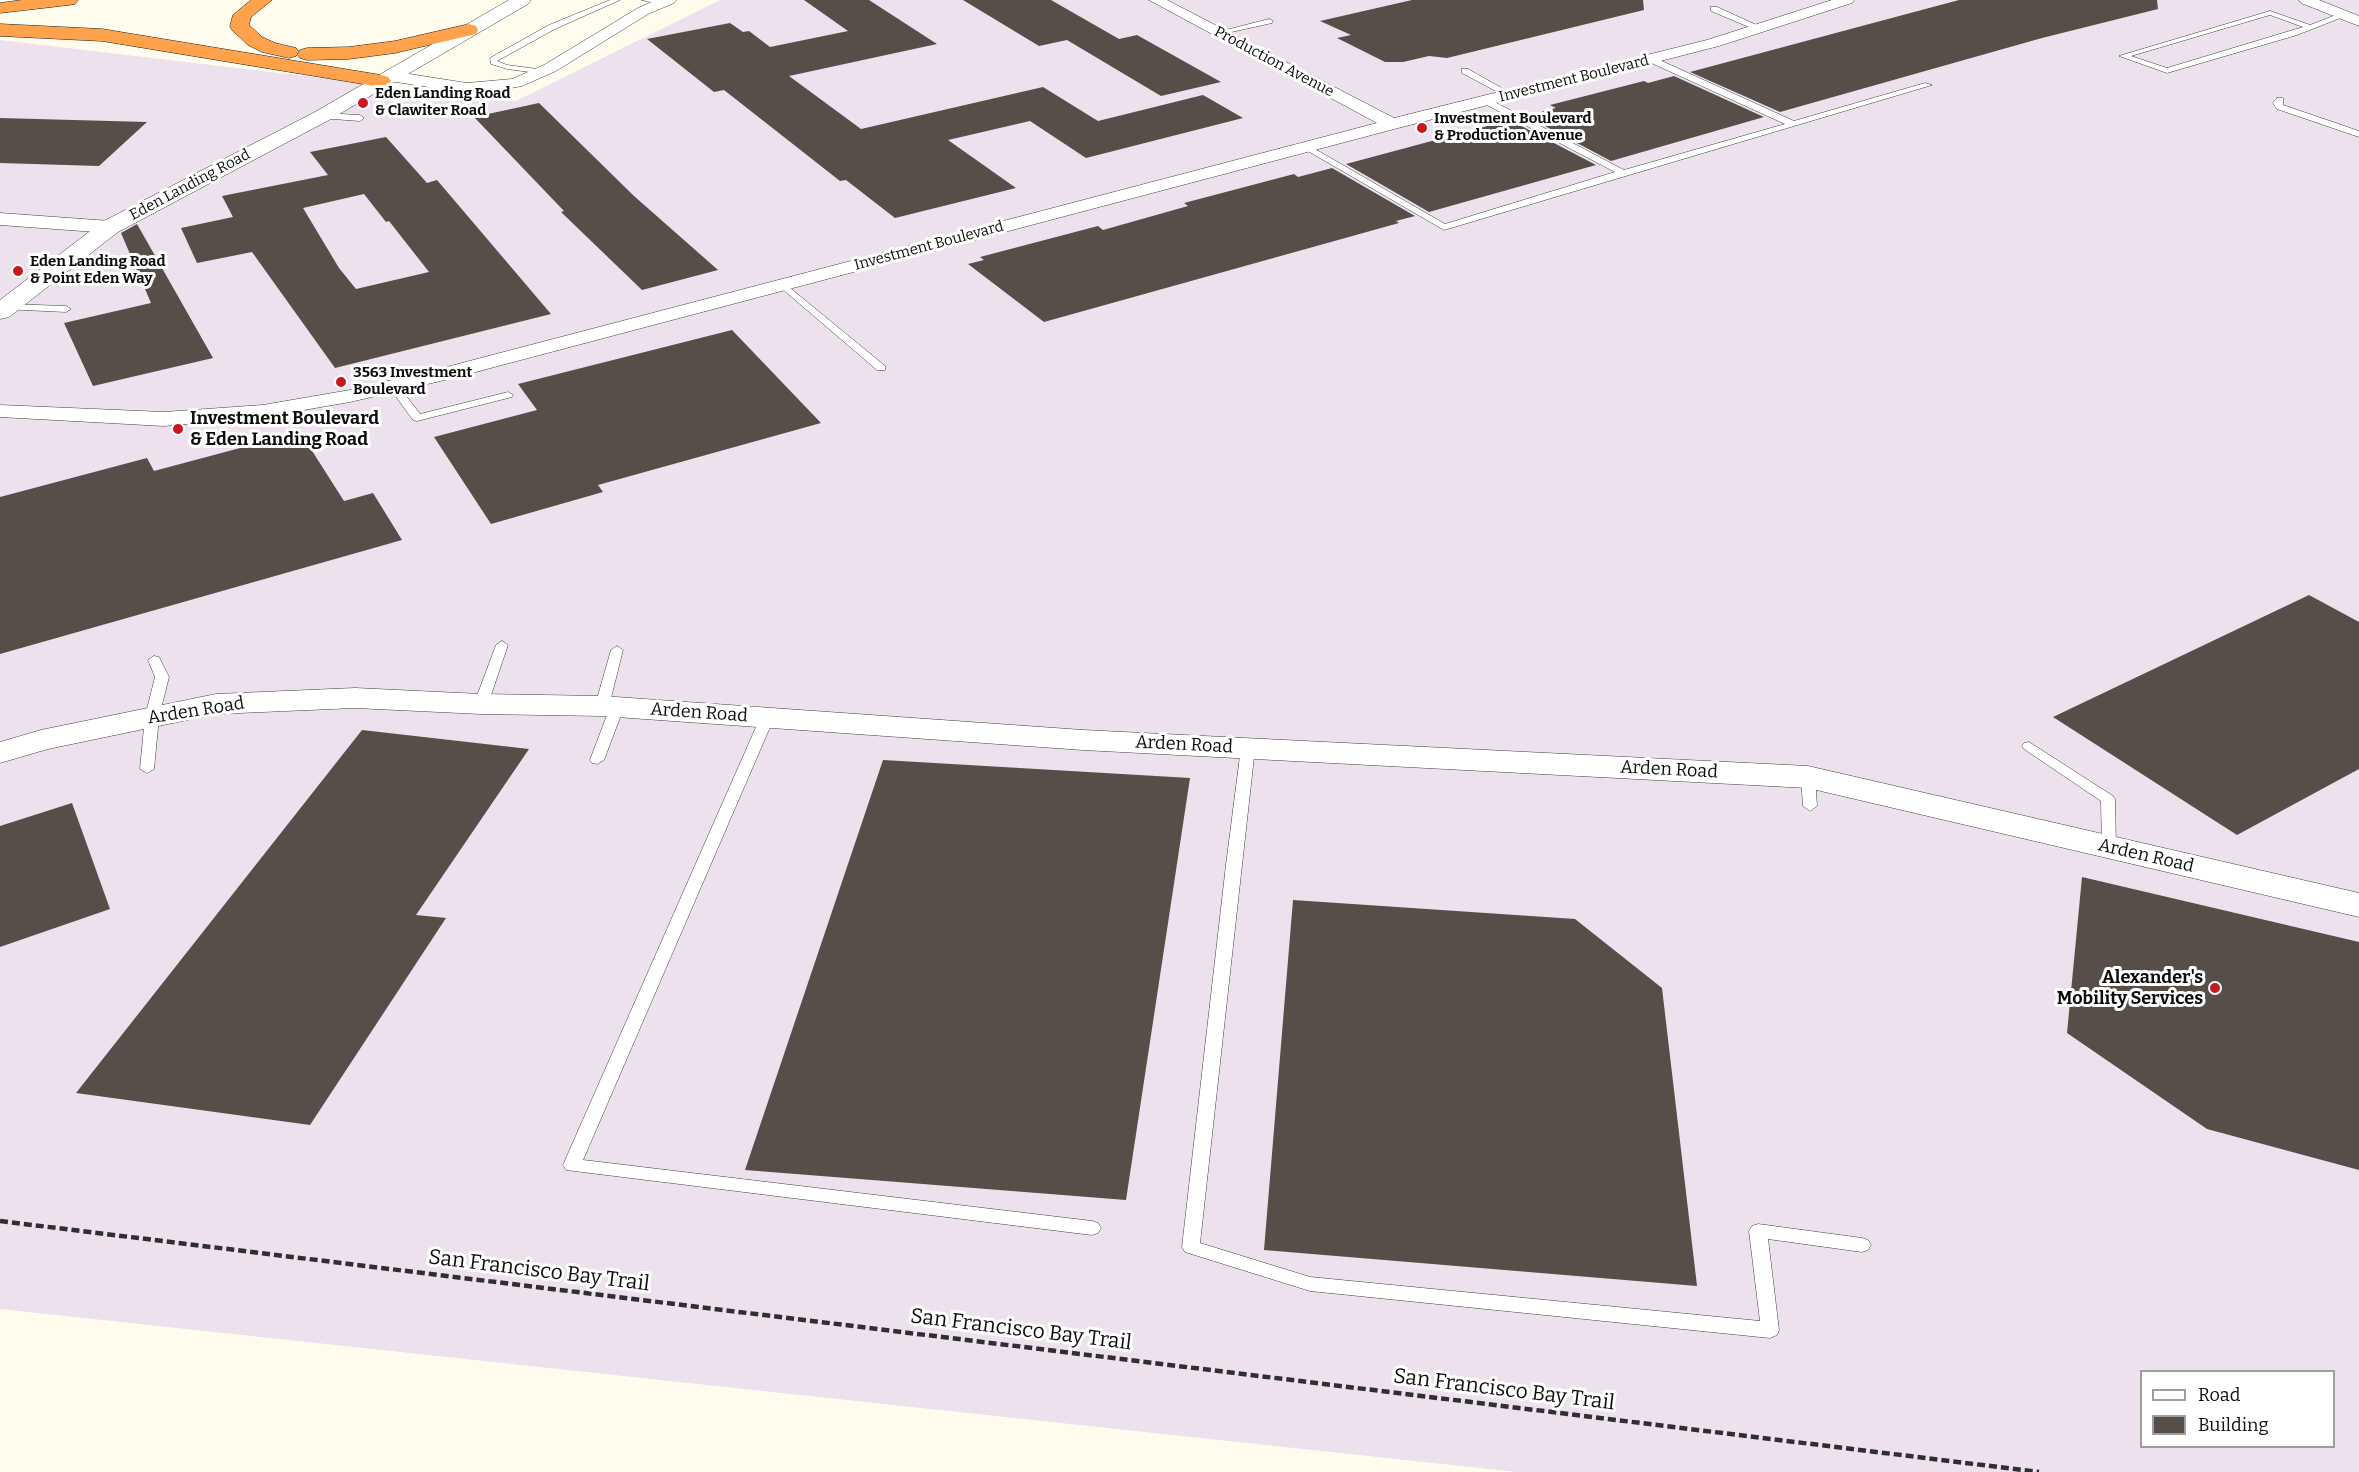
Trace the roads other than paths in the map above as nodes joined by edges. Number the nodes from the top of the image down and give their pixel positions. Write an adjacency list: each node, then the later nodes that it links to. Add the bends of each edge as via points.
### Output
1 (69, 0): 9 (highway)
2 (263, 0): 19 (highway, via 242,15 239,26 269,48)
3 (522, 0): 17 (street, Eden Landing Road)
4 (616, 0): 22 (lane, via 552,27 493,60 507,67)
5 (1156, 0): 18 (street, Production Avenue)
6 (1847, 0): 15 (street, Investment Boulevard)
7 (2306, 0): 11 (street)
8 (659, 1): 22 (street)
9 (0, 8)
10 (1714, 9): 15 (lane)
11 (2344, 15): 13 (street); 14 (lane)
12 (1269, 21): 18 (lane)
13 (2359, 21)
14 (2309, 27): 14 (lane, via 2167,71 2122,56 2270,13)
15 (1759, 28): 20 (street, Investment Boulevard)
16 (0, 30): 23 (highway, via 102,35)
17 (469, 30): 19 (highway, via 395,47); 23 (street, Eden Landing Road)
18 (1218, 33): 30 (street, Production Avenue)
19 (299, 54): 23 (highway)
20 (1650, 59): 25 (street, Investment Boulevard); 31 (lane)
21 (1465, 71): 25 (lane)
22 (542, 72): 23 (street, via 516,83 484,88)
23 (390, 76): 28 (street, Eden Landing Road)
24 (1928, 85): 31 (lane)
25 (1510, 95): 27 (street, Investment Boulevard)
26 (2280, 100): 32 (lane, via 2280,107)
27 (1486, 101): 30 (street, Investment Boulevard); 34 (lane)
28 (322, 116): 29 (lane); 36 (street, Eden Landing Road)
29 (360, 118)
30 (1392, 124): 33 (street, Investment Boulevard)
31 (1793, 124): 34 (lane)
32 (2359, 134)
33 (1305, 147): 34 (lane, via 1444,227); 37 (street, Investment Boulevard)
34 (1623, 173)
35 (0, 219): 36 (street)
36 (110, 227): 38 (street, Eden Landing Road)
37 (783, 285): 40 (lane); 41 (street, Investment Boulevard)
38 (3, 309): 39 (lane)
39 (66, 309)
40 (881, 368)
41 (394, 387): 42 (lane, via 417,418); 43 (street, Investment Boulevard, via 263,411 164,419)
42 (508, 395)
43 (0, 411)
44 (502, 645): 47 (lane)
45 (617, 650): 48 (lane)
46 (154, 660): 49 (lane, via 162,677)
47 (481, 704): 48 (street, Arden Road); 49 (street, Arden Road, via 355,698 216,704)
48 (610, 707): 50 (street, Arden Road); 54 (lane)
49 (152, 717): 53 (street, Arden Road, via 41,740); 55 (lane)
50 (767, 718): 52 (street, Arden Road); 58 (lane, via 572,1165)
51 (2030, 746): 56 (lane, via 2108,799)
52 (1248, 748): 56 (street, Arden Road, via 1809,792); 59 (lane, via 1191,1247 1310,1284 1770,1330 1758,1231)
53 (0, 753)
54 (597, 760)
55 (147, 769)
56 (2109, 848): 57 (street, Arden Road)
57 (2359, 905)
58 (1092, 1228)
59 (1862, 1245)

